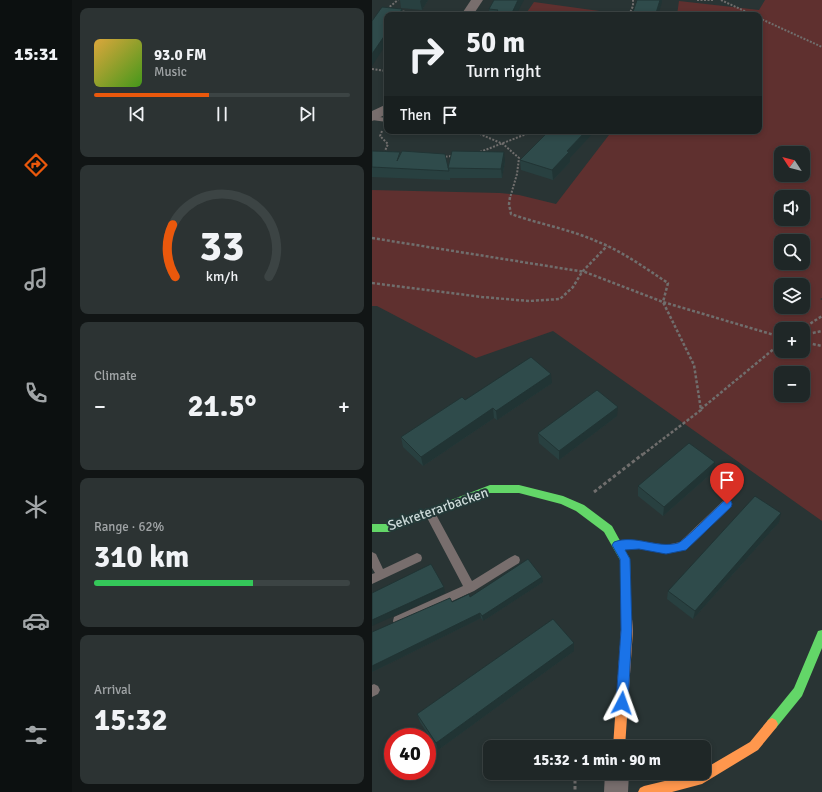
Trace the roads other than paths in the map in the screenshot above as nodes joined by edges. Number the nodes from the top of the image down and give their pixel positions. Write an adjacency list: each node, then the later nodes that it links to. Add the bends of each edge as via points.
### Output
1 (477, 0): 2 (street)
2 (470, 12)
3 (384, 110): 4 (street)
4 (372, 118): 5 (lane)
5 (384, 122)
6 (727, 504): 9 (lane, via 683,546 666,549)
7 (429, 512): 8 (street, Sekreterarbacken, via 389,528); 9 (street, Sekreterarbacken, via 490,489 519,489 563,500 580,508 608,529); 14 (lane)
8 (372, 528)
9 (617, 545): 17 (street, Sekreterarbacken, via 625,559 627,630)
10 (372, 557): 13 (lane)
11 (417, 558): 13 (lane)
12 (515, 560): 14 (lane)
13 (376, 577)
14 (470, 588): 15 (lane)
15 (386, 627)
16 (822, 635): 20 (street, via 798,692 754,746 698,780)
17 (619, 740)
18 (617, 780): 19 (street)
19 (616, 792)
20 (644, 792)

